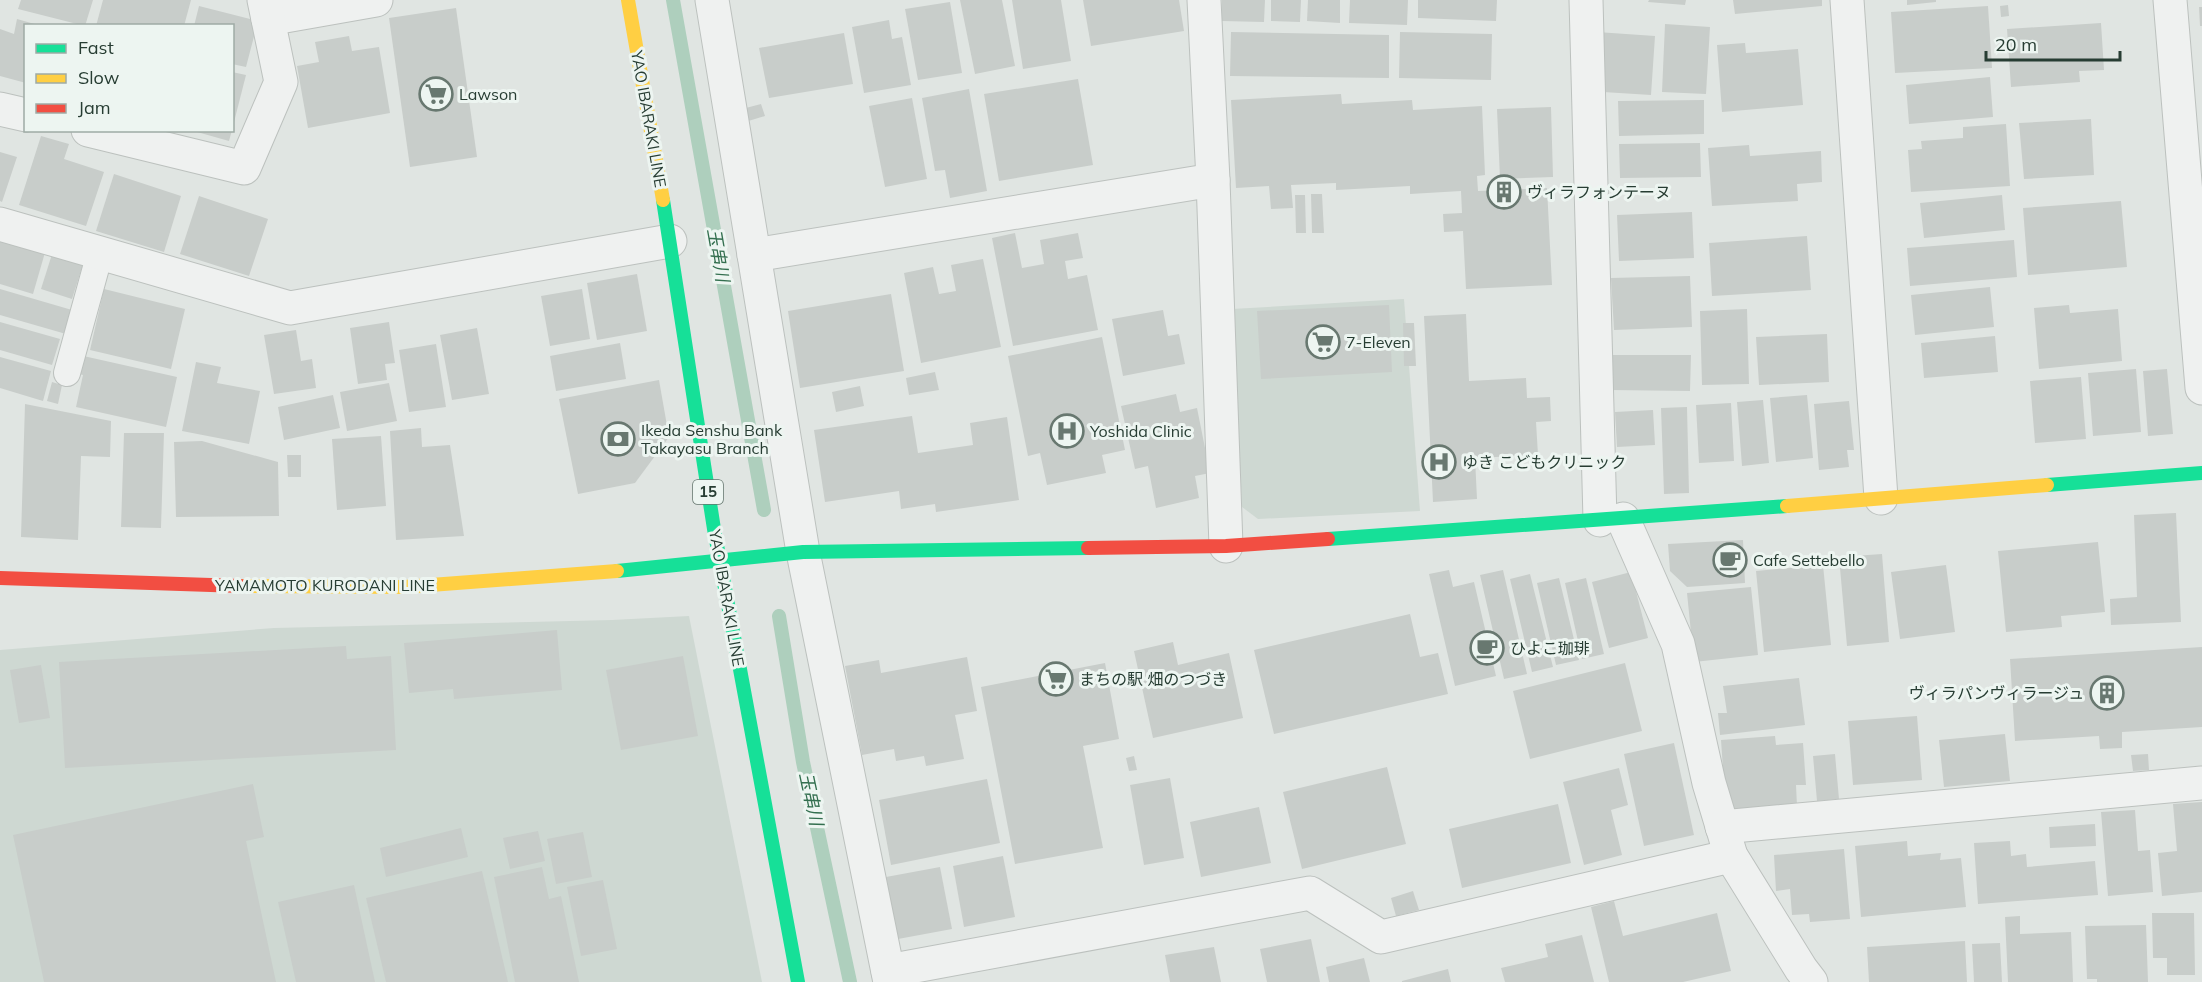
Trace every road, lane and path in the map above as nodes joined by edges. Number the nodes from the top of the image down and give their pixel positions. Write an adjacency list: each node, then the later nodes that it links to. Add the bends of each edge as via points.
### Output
1 (376, 0): 8 (street)
2 (628, 0): 14 (main road, YAO IBARAKI LINE / 15)
3 (712, 0): 16 (street)
4 (1203, 0): 12 (street)
5 (1586, 0): 21 (street)
6 (1846, 0): 20 (street)
7 (2170, 0): 18 (street)
8 (266, 10): 11 (street, via 281,82 244,168)
9 (0, 109): 10 (street)
10 (24, 115)
11 (96, 132)
12 (1214, 180): 16 (street); 22 (street)
13 (0, 224): 15 (street)
14 (670, 241): 15 (street, via 290,308); 24 (main road, YAO IBARAKI LINE / 15)
15 (100, 253): 17 (lane)
16 (754, 255): 23 (street)
17 (67, 373)
18 (2202, 388)
19 (2202, 473): 20 (main road, YAMAMOTO KURODANI LINE)
20 (1881, 498): 21 (main road, YAMAMOTO KURODANI LINE)
21 (1612, 520): 22 (main road, YAMAMOTO KURODANI LINE); 27 (street, via 1678,644 1709,783)
22 (1226, 546): 23 (main road, YAMAMOTO KURODANI LINE)
23 (803, 552): 24 (main road, YAMAMOTO KURODANI LINE); 28 (street)
24 (721, 562): 25 (main road, YAMAMOTO KURODANI LINE, via 404,587); 29 (main road, YAO IBARAKI LINE / 15)
25 (0, 578)
26 (2202, 783): 27 (street)
27 (1727, 842): 28 (street, via 1381,937 1310,893); 30 (street)
28 (889, 977)
29 (798, 982)
30 (1811, 982)

